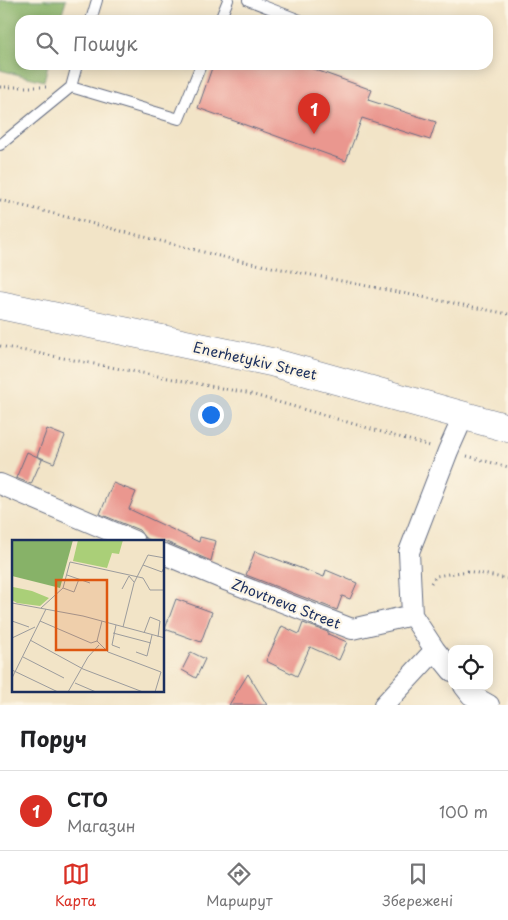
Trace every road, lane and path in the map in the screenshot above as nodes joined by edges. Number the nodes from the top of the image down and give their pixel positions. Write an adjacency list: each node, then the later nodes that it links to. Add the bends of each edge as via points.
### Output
1 (98, 0): 4 (lane)
2 (228, 0): 5 (lane)
3 (248, 0): 6 (lane)
4 (93, 15)
5 (222, 15)
6 (287, 15)
7 (75, 70): 10 (lane)
8 (199, 70): 10 (lane, via 179,120)
9 (0, 87): 10 (path)
10 (70, 87): 11 (lane)
11 (0, 145)
12 (0, 200): 14 (path, via 231,258)
13 (0, 306): 16 (main road, Enerhetykiv Street, via 271,362)
14 (508, 314)
15 (0, 346): 18 (path, via 247,393)
16 (464, 415): 17 (main road, Enerhetykiv Street); 18 (street)
17 (508, 428)
18 (448, 451): 19 (path); 25 (street, via 409,552)
19 (508, 467)
20 (0, 484): 21 (street)
21 (132, 540)
22 (165, 554): 25 (street, Zhovtneva Street, via 352,629)
23 (508, 579): 24 (path, via 468,571 436,576)
24 (431, 584)
25 (412, 615): 26 (street)
26 (435, 650): 27 (street); 29 (street)
27 (448, 666)
28 (467, 690): 30 (street)
29 (384, 705)
30 (489, 705)

